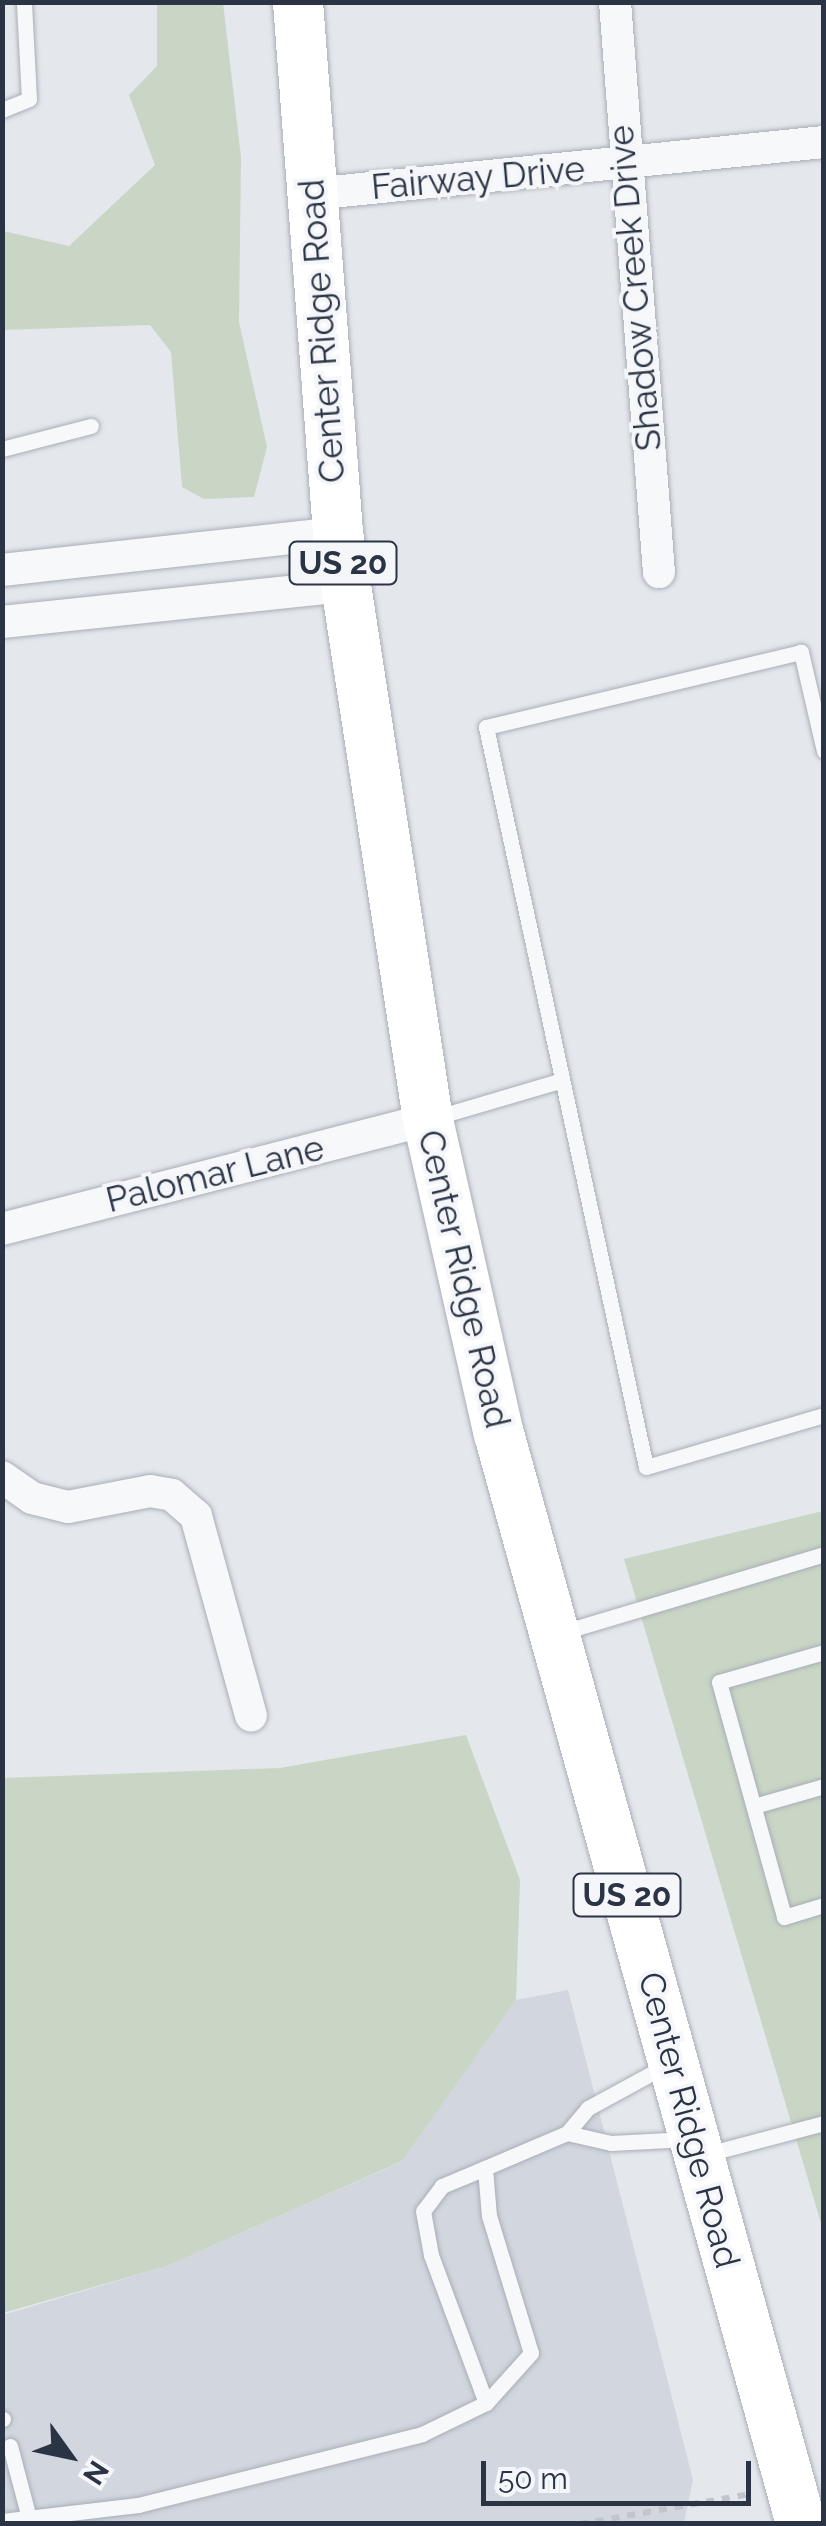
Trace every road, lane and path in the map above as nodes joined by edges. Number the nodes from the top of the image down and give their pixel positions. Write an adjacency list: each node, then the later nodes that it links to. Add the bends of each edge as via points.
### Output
1 (24, 2): 4 (lane, via 29,100)
2 (298, 2): 7 (main road, Center Ridge Road / US 20)
3 (615, 2): 6 (street, Shadow Creek Drive)
4 (2, 110)
5 (824, 142): 6 (street, Fairway Drive)
6 (623, 165): 7 (street, Fairway Drive); 12 (street, Shadow Creek Drive)
7 (312, 194): 10 (main road, Center Ridge Road / US 20)
8 (91, 426): 9 (lane)
9 (2, 449)
10 (338, 533): 11 (street); 13 (main road, Center Ridge Road / US 20)
11 (2, 570)
12 (659, 572)
13 (346, 586): 14 (street); 17 (main road, Center Ridge Road / US 20)
14 (2, 622)
15 (824, 751): 16 (lane, via 801,652 486,727)
16 (559, 1081): 17 (lane); 19 (lane, via 646,1467)
17 (428, 1120): 18 (street, Palomar Lane); 22 (main road, Center Ridge Road / US 20, via 499,1434)
18 (2, 1229)
19 (824, 1415)
20 (2, 1477): 24 (street, via 32,1498 68,1507 150,1491 172,1495 196,1516)
21 (824, 1554): 22 (lane)
22 (554, 1634): 28 (main road, Center Ridge Road / US 20)
23 (824, 1652): 26 (lane, via 719,1682)
24 (250, 1716)
25 (824, 1786): 26 (lane)
26 (754, 1806): 27 (lane, via 784,1918)
27 (824, 1905)
28 (673, 2061): 30 (lane, via 588,2108); 31 (main road, Center Ridge Road / US 20)
29 (824, 2123): 31 (lane)
30 (567, 2133): 31 (lane); 32 (lane)
31 (696, 2148): 39 (main road, Center Ridge Road / US 20)
32 (485, 2168): 33 (lane, via 489,2216 532,2353); 33 (lane, via 442,2186 422,2211 431,2254)
33 (486, 2402): 36 (lane, via 422,2434 384,2444 138,2506)
34 (10, 2446): 36 (lane)
35 (696, 2502): 38 (path)
36 (30, 2518): 37 (lane)
37 (2, 2521)
38 (580, 2524)
39 (801, 2524)

